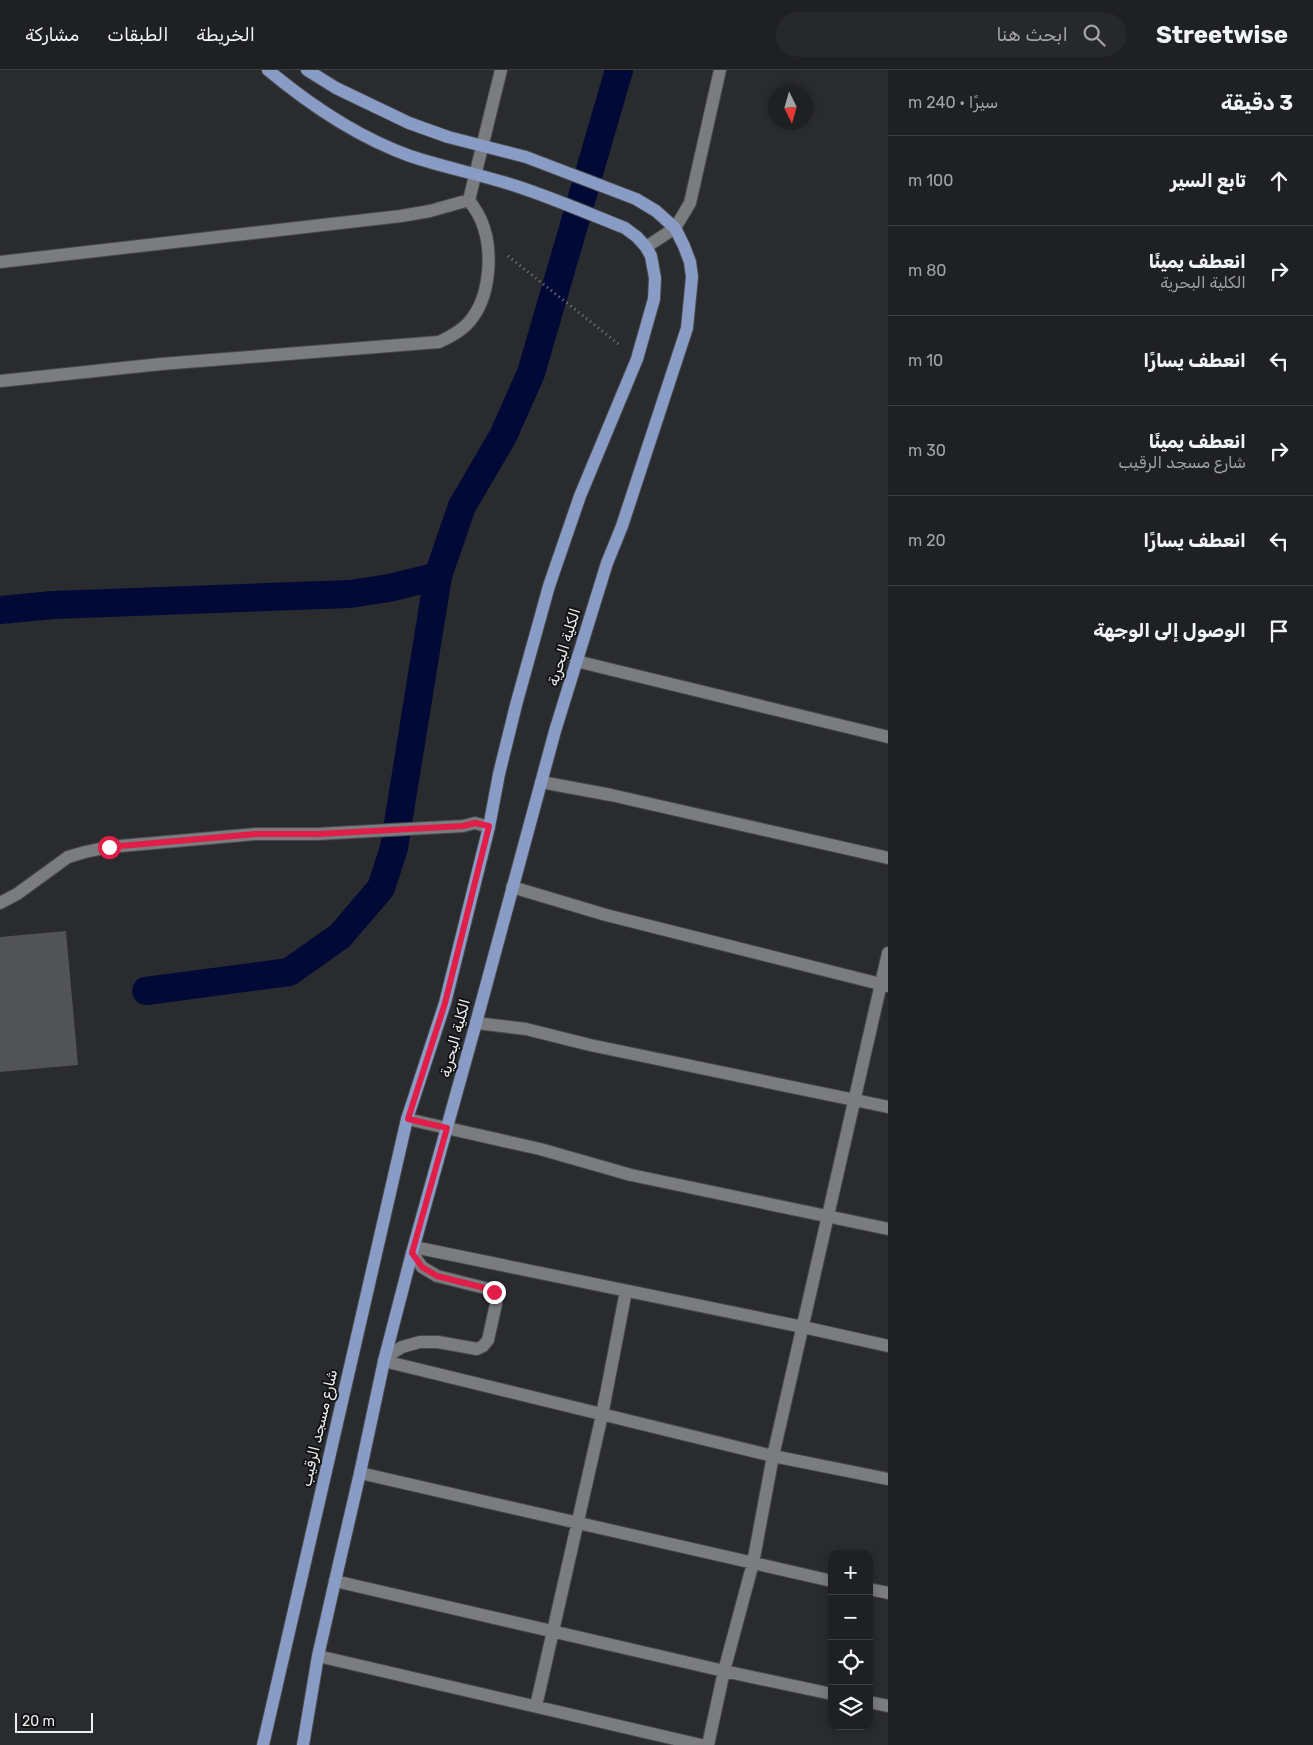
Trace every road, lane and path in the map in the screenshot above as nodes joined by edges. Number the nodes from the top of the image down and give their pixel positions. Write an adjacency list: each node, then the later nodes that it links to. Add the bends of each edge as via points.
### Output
1 (268, 70): 6 (main road, الكلية البحرية, via 296,94 338,122 424,160)
2 (307, 70): 5 (main road, الكلية البحرية, via 336,88 409,123)
3 (501, 70): 5 (street)
4 (720, 70): 8 (street, via 690,203)
5 (482, 146): 6 (street); 8 (main road, الكلية البحرية, via 526,157 636,199)
6 (476, 174): 7 (street); 10 (main road, الكلية البحرية, via 520,187 625,228)
7 (469, 200): 9 (street, via 482,220); 11 (street, via 401,216)
8 (675, 228): 10 (street); 14 (main road, الكلية البحرية, via 690,262 692,276 687,328)
9 (486, 239): 12 (path); 13 (street, via 489,271 482,301 463,328 439,342 161,364)
10 (646, 247): 12 (main road, الكلية البحرية, via 654,266 655,288)
11 (0, 262)
12 (637, 359): 17 (main road, الكلية البحرية, via 580,496 550,586 516,705)
13 (0, 381)
14 (576, 661): 15 (street); 16 (main road, الكلية البحرية)
15 (888, 737)
16 (541, 782): 18 (street); 19 (main road, الكلية البحرية)
17 (489, 826): 20 (street, via 475,823 318,834 256,834 109,847 68,857); 26 (main road, الكلية البحرية, via 445,1003)
18 (888, 858)
19 (512, 886): 22 (street, via 606,915); 23 (main road, الكلية البحرية)
20 (0, 903)
21 (888, 953): 22 (street)
22 (884, 986): 24 (street)
23 (476, 1023): 24 (street, via 526,1029 590,1046); 27 (main road, الكلية البحرية)
24 (855, 1100): 25 (street); 28 (street)
25 (888, 1107)
26 (408, 1119): 27 (street); 52 (main road, شارع مسجد الرقيب)
27 (447, 1128): 28 (street, via 540,1149 631,1175); 30 (main road)
28 (828, 1216): 29 (street); 32 (street)
29 (888, 1229)
30 (413, 1250): 31 (street); 34 (main road); 34 (street, via 422,1267 437,1276 494,1292 496,1304 488,1340 477,1349 420,1342 402,1347)
31 (626, 1291): 32 (street); 35 (street)
32 (803, 1326): 33 (street); 36 (street)
33 (888, 1346)
34 (385, 1359): 35 (street); 37 (main road)
35 (602, 1415): 36 (street); 39 (street)
36 (773, 1456): 38 (street); 40 (street)
37 (360, 1472): 39 (street); 42 (main road)
38 (888, 1479)
39 (578, 1522): 40 (street); 45 (street)
40 (753, 1564): 41 (street); 47 (street)
41 (828, 1580)
42 (335, 1581): 45 (street); 46 (main road)
43 (873, 1590): 44 (street)
44 (888, 1593)
45 (553, 1631): 47 (street); 50 (street)
46 (318, 1656): 50 (street); 53 (main road)
47 (724, 1671): 48 (street); 55 (street)
48 (828, 1693)
49 (873, 1703): 51 (street)
50 (536, 1706): 54 (street)
51 (888, 1706)
52 (263, 1745)
53 (303, 1745)
54 (701, 1745)
55 (708, 1745)

